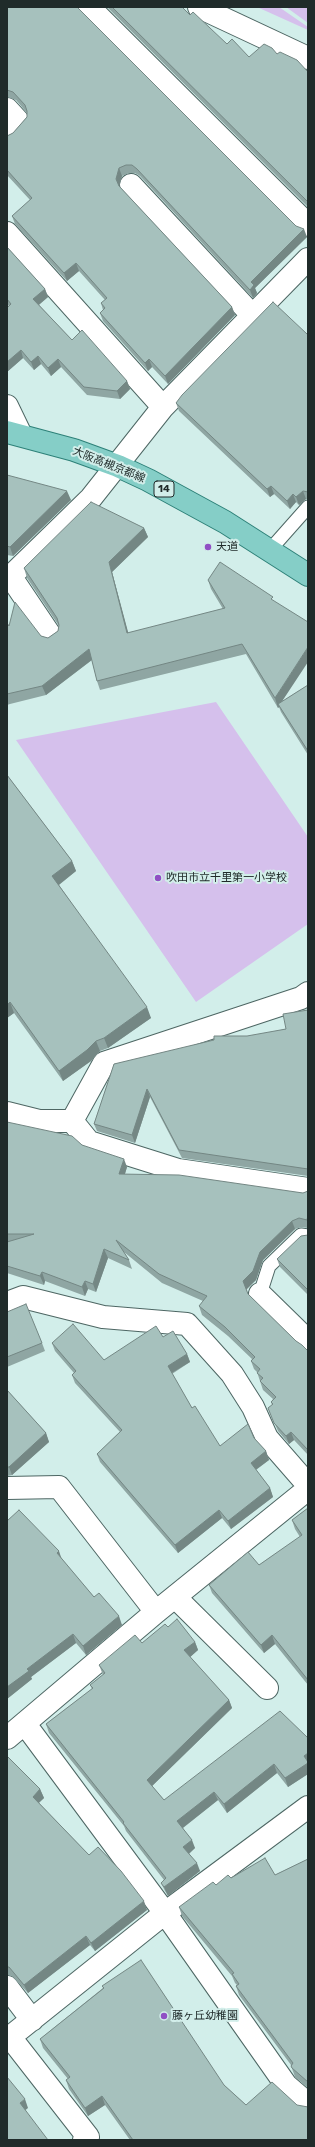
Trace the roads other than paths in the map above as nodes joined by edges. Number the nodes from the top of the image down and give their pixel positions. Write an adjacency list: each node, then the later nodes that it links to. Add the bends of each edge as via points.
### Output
1 (90, 7): 7 (street)
2 (199, 7): 3 (street)
3 (308, 58)
4 (7, 109): 5 (street, via 18,121)
5 (7, 132)
6 (131, 185): 10 (street)
7 (308, 225)
8 (7, 233): 12 (street)
9 (308, 259): 10 (street)
10 (252, 316): 12 (street)
11 (7, 406): 13 (street)
12 (163, 407): 14 (street)
13 (14, 434): 14 (main road, 大阪高槻京都線 / 14)
14 (118, 466): 16 (main road, 大阪高槻京都線 / 14, via 224,522); 18 (street, via 91,498)
15 (308, 507): 16 (lane)
16 (269, 551): 17 (main road, 大阪高槻京都線 / 14)
17 (308, 575)
18 (9, 578): 19 (street)
19 (50, 635)
20 (308, 993): 22 (street, via 301,998 104,1063)
21 (7, 1113): 22 (street, via 40,1121)
22 (72, 1121): 23 (street, via 89,1142 178,1170)
23 (308, 1189)
24 (308, 1236): 25 (lane, via 301,1235 269,1266)
25 (260, 1294): 27 (street)
26 (7, 1303): 28 (street, via 23,1297 103,1317 187,1324 232,1374 253,1407 267,1438)
27 (308, 1341)
28 (308, 1485)
29 (7, 1488): 32 (street, via 59,1487)
30 (308, 1489): 31 (street)
31 (175, 1597): 32 (street); 33 (street)
32 (156, 1612): 34 (street)
33 (267, 1688)
34 (25, 1724): 35 (street); 37 (street)
35 (7, 1738)
36 (308, 1807): 37 (street)
37 (164, 1913): 39 (street); 40 (street, via 286,2085)
38 (7, 1987): 39 (street)
39 (32, 2020): 41 (street, via 10,2038)
40 (308, 2104)
41 (87, 2139)

